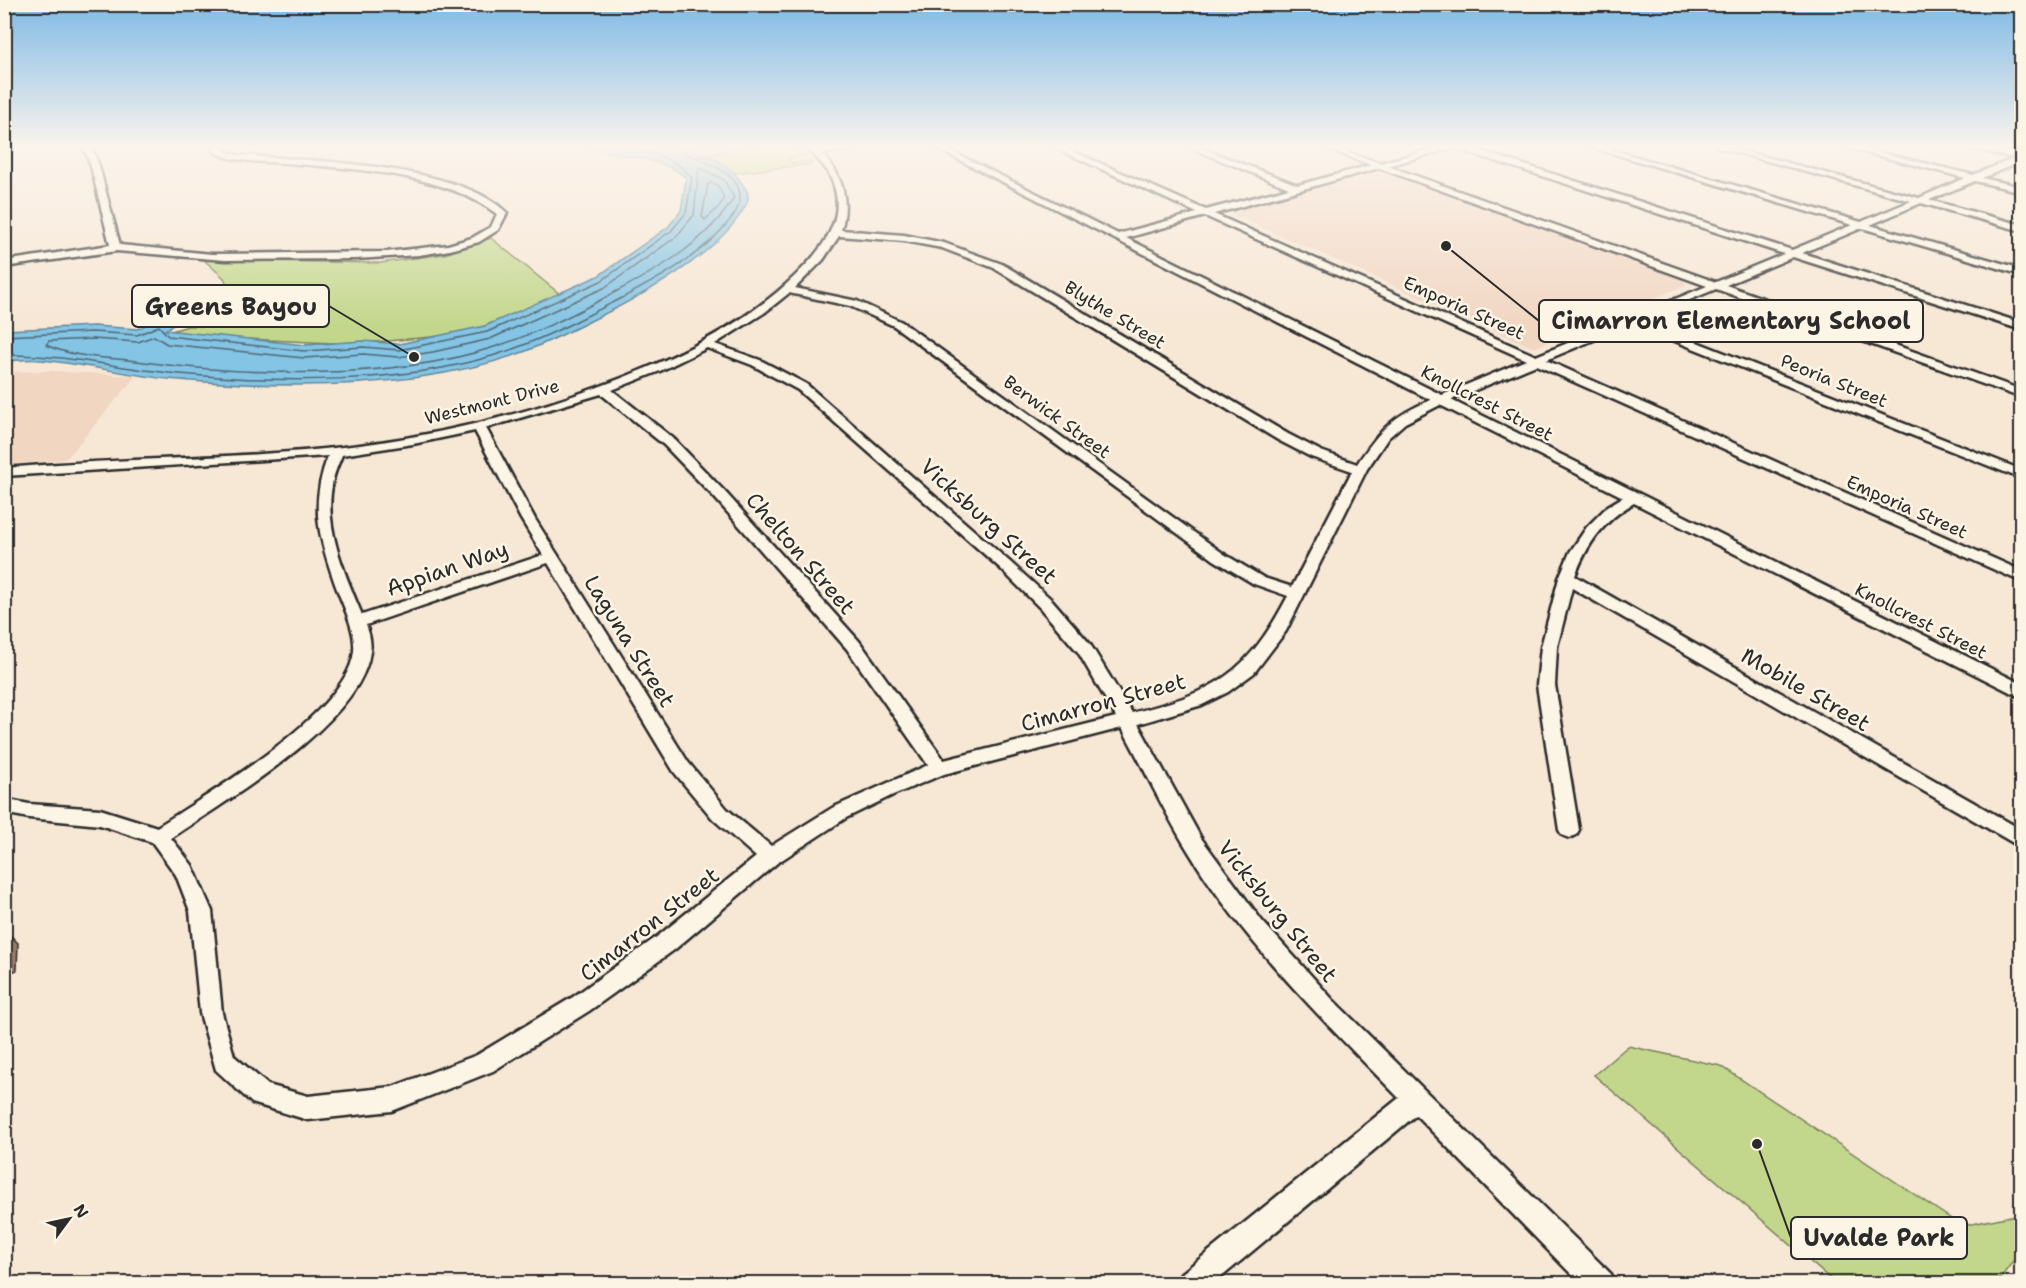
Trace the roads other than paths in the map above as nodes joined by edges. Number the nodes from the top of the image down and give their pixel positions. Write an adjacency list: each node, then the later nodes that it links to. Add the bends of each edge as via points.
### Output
1 (105, 206): 17 (street)
2 (496, 206): 17 (street, via 502,213 495,228 456,246 426,252 211,257)
3 (843, 206): 15 (street, Westmont Drive)
4 (1056, 206): 16 (street, Knollcrest Street)
5 (1193, 206): 12 (street, Emporia Street)
6 (1228, 206): 12 (street)
7 (1495, 206): 21 (street)
8 (1646, 206): 18 (street)
9 (1797, 206): 13 (street)
10 (1905, 206): 13 (street, Cimarron Street)
11 (1941, 206): 14 (street)
12 (1206, 212): 16 (street); 26 (street, Emporia Street)
13 (1861, 225): 18 (street, Cimarron Street); 20 (street)
14 (2022, 228)
15 (837, 233): 22 (street, Westmont Drive); 32 (street, Blythe Street, via 904,238 944,246 998,267 1282,437)
16 (1118, 237): 29 (street, Knollcrest Street)
17 (116, 248): 19 (street)
18 (1793, 253): 21 (street, Cimarron Street); 24 (street)
19 (8, 263)
20 (2022, 272)
21 (1717, 285): 23 (street, Cimarron Street); 28 (street)
22 (789, 290): 25 (street, Westmont Drive); 39 (street, Berwick Street, via 853,303 897,324 1219,557 1259,581)
23 (1633, 321): 26 (street, Cimarron Street); 34 (street, Peoria Street)
24 (2022, 327)
25 (707, 345): 27 (street, Westmont Drive); 42 (street, Vicksburg Street, via 773,370 802,387 1005,565 1084,648)
26 (1536, 361): 29 (street, Cimarron Street); 38 (street, Emporia Street)
27 (604, 390): 30 (street, Westmont Drive); 43 (street, Chelton Street, via 669,442 720,495 853,645)
28 (2022, 394)
29 (1442, 400): 32 (street, Cimarron Street, via 1401,420 1383,435); 35 (street, Knollcrest Street)
30 (479, 427): 31 (street, Westmont Drive); 36 (street, Laguna Street)
31 (336, 452): 33 (street, Westmont Drive); 40 (street, via 324,489 326,537)
32 (1360, 469): 39 (street, Cimarron Street)
33 (4, 472)
34 (2022, 475)
35 (1634, 497): 37 (street, via 1613,509 1592,530); 41 (street, Knollcrest Street)
36 (552, 556): 40 (street, Appian Way); 48 (street, Laguna Street, via 681,767 720,814)
37 (1567, 578): 45 (street, via 1549,648 1546,685); 47 (street, Mobile Street)
38 (2022, 578)
39 (1296, 594): 42 (street, Cimarron Street, via 1278,631 1248,669 1196,701)
40 (357, 622): 46 (street, via 363,652 355,678 330,709 243,779)
41 (2022, 692)
42 (1127, 721): 43 (street, Cimarron Street); 49 (street, Vicksburg Street, via 1194,844 1254,927)
43 (940, 768): 48 (street, Cimarron Street, via 839,813)
44 (4, 806): 46 (street, via 100,817)
45 (1569, 830)
46 (159, 836): 48 (street, Cimarron Street, via 185,872 201,911 211,1013 224,1062 261,1095 308,1108 392,1099 485,1063 581,1004 666,944)
47 (2022, 840)
48 (770, 857)
49 (1416, 1100): 50 (street); 51 (street, Vicksburg Street)
50 (1191, 1284)
51 (1601, 1284)

